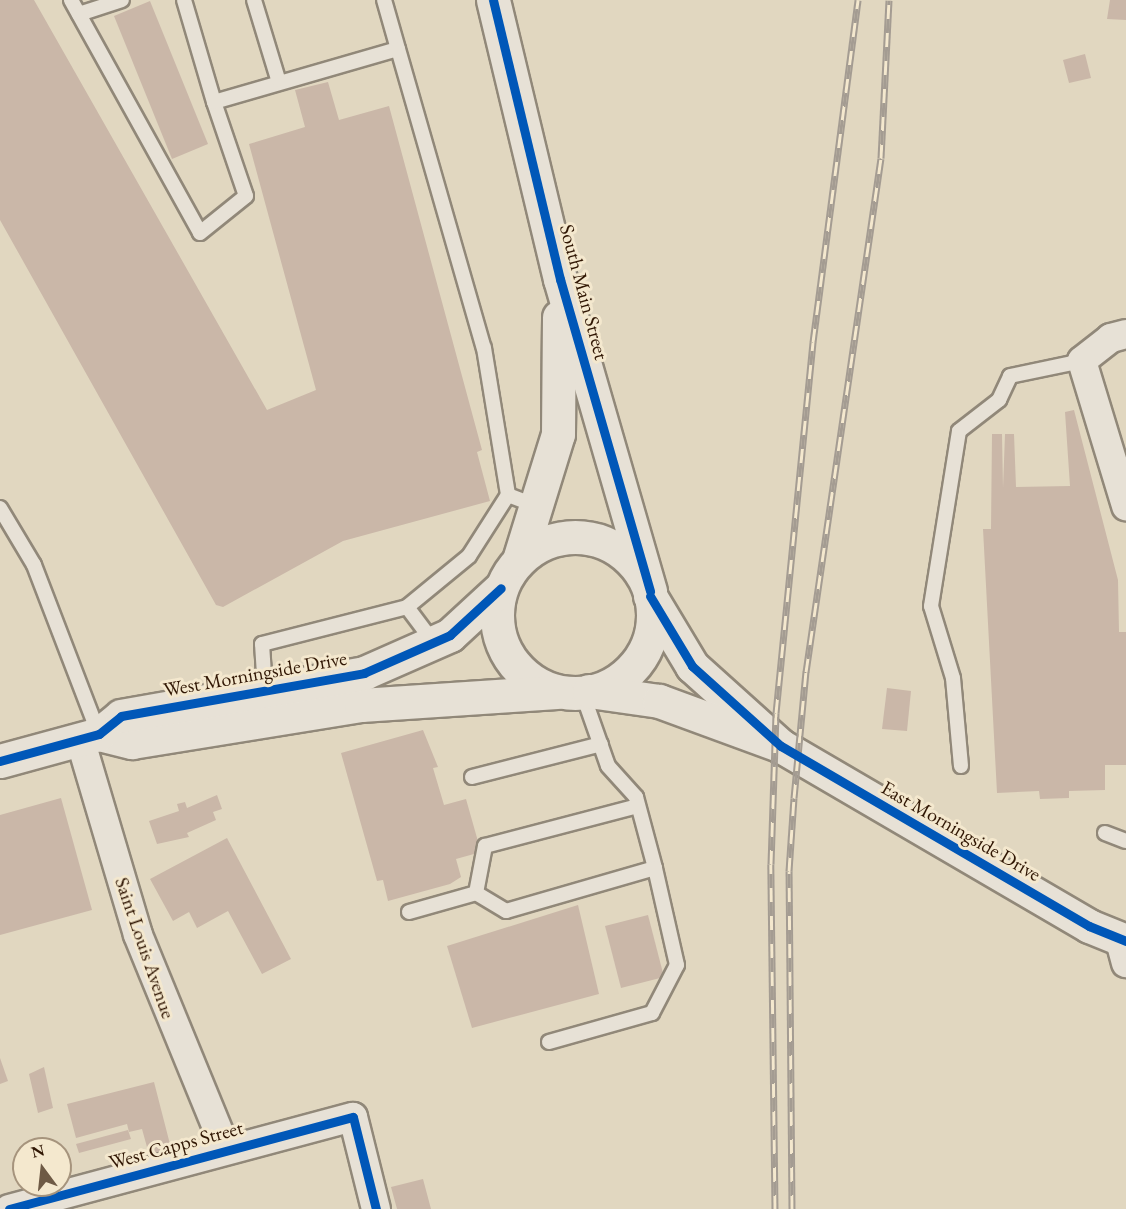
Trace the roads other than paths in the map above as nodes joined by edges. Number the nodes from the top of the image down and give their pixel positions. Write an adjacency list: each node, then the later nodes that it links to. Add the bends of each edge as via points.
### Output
1 (71, 0): 7 (lane)
2 (122, 0): 7 (lane)
3 (184, 0): 10 (lane)
4 (254, 0): 9 (lane)
5 (384, 0): 8 (lane)
6 (493, 0): 11 (street, South Main Street)
7 (79, 14): 10 (lane, via 200,233 246,196)
8 (398, 49): 9 (lane); 14 (lane, via 484,348)
9 (278, 79): 10 (lane)
10 (214, 102)
11 (560, 279): 16 (street, South Main Street, via 558,434); 20 (street, South Main Street)
12 (1126, 334): 13 (street, via 1111,338)
13 (1082, 361): 15 (street); 29 (lane, via 1010,376 999,400 959,431 931,606 953,678)
14 (508, 495): 16 (lane); 21 (lane, via 469,556)
15 (1126, 506)
16 (539, 507): 18 (street, South Main Street)
17 (0, 508): 25 (lane, via 34,565)
18 (519, 560): 19 (street); 20 (street, via 540,544 568,536 597,539 622,552)
19 (501, 588): 22 (street, West Morningside Drive, via 472,618); 24 (street, via 496,618 504,648 522,672)
20 (650, 594): 24 (street, via 652,627 643,653 626,674); 27 (street, via 692,666)
21 (407, 607): 22 (lane); 23 (lane, via 262,644)
22 (434, 643): 23 (street, West Morningside Drive, via 364,673)
23 (265, 690): 25 (street, West Morningside Drive, via 121,716)
24 (576, 692): 25 (street, West Morningside Drive, via 361,705 132,742); 26 (lane); 27 (street, West Morningside Drive, via 659,701 743,736)
25 (89, 736): 28 (street, West Morningside Drive); 39 (street, Saint Louis Avenue, via 138,935)
26 (601, 744): 30 (lane); 31 (lane, via 608,766)
27 (781, 746): 37 (street, East Morningside Drive)
28 (0, 761)
29 (961, 766)
30 (472, 777)
31 (638, 806): 34 (lane); 35 (lane, via 485,846)
32 (1105, 833): 33 (lane)
33 (1126, 842)
34 (655, 868): 35 (lane, via 506,911); 38 (lane, via 677,964 652,1013)
35 (476, 892): 36 (lane)
36 (409, 912)
37 (1124, 948)
38 (549, 1042)
39 (226, 1150): 40 (street, West Capps Street); 41 (street, West Capps Street, via 353,1117)
40 (9, 1209)
41 (376, 1209)

